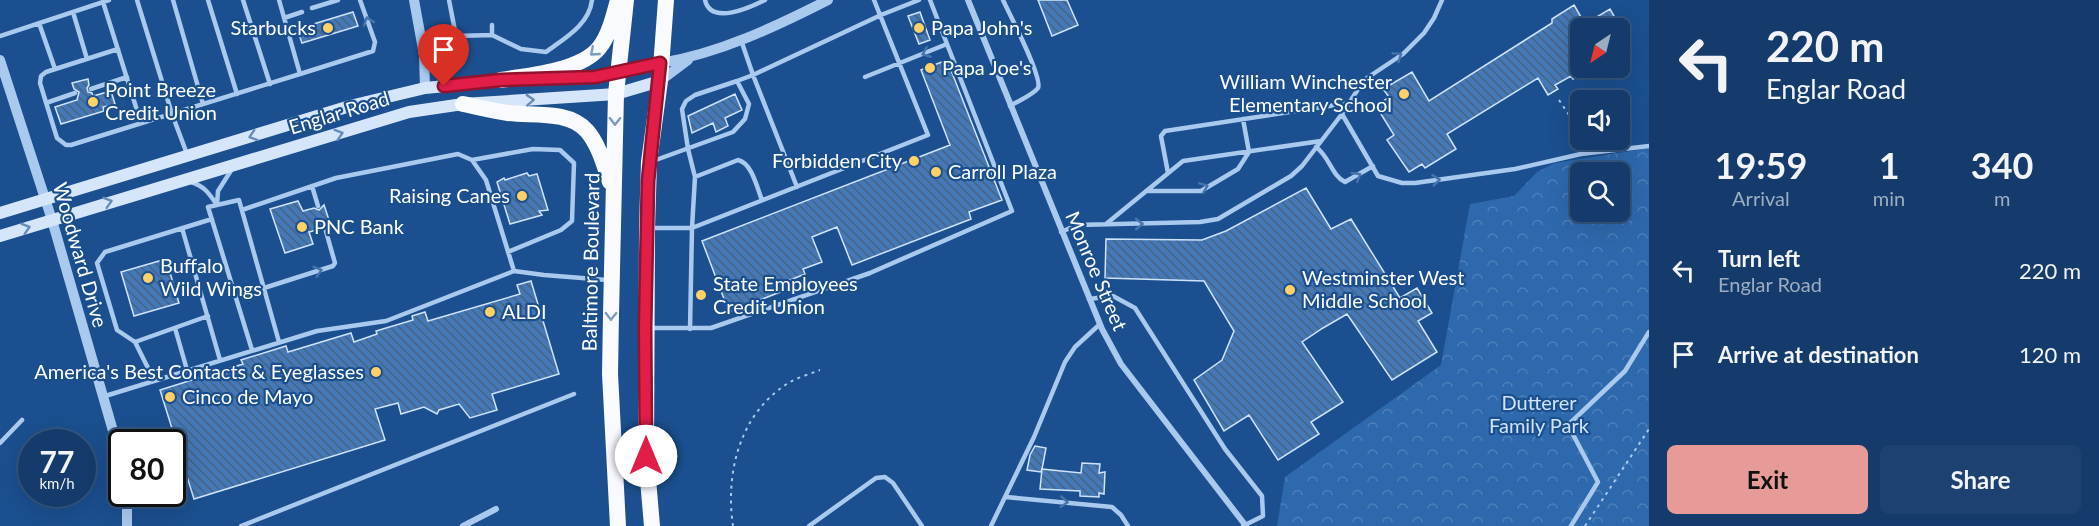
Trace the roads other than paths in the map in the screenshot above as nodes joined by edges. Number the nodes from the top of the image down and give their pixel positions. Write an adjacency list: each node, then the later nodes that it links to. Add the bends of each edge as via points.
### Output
1 (109, 0): 24 (lane)
2 (137, 0): 63 (lane)
3 (173, 0): 60 (lane)
4 (208, 0): 56 (lane)
5 (243, 0): 52 (lane)
6 (279, 0): 30 (lane)
7 (338, 0): 26 (lane)
8 (360, 0): 45 (lane, one-way to 8, via 369,54 375,48)
9 (414, 0): 53 (street, via 424,55)
10 (449, 0): 34 (lane, via 456,36)
11 (592, 0): 34 (lane, via 590,13 571,34 546,52 521,49)
12 (618, 0): 49 (highway, one-way to 49, via 601,46 583,61 558,70)
13 (626, 0): 44 (highway, Baltimore Boulevard)
14 (666, 0): 41 (highway)
15 (705, 0): 16 (lane, via 712,10 732,13)
16 (765, 0)
17 (828, 0): 25 (street, Englar Road)
18 (874, 0): 29 (lane)
19 (919, 0): 29 (lane)
20 (930, 0): 36 (lane)
21 (968, 0): 62 (street, Monroe Street)
22 (1003, 0): 62 (lane, via 1039,83 1037,89)
23 (1442, 0): 59 (lane, one-way to 23, via 1364,80 1403,54 1424,33)
24 (103, 2): 27 (lane); 37 (lane)
25 (808, 5): 35 (street, Englar Road)
26 (312, 8)
27 (73, 12): 31 (lane); 39 (lane)
28 (302, 12): 30 (lane)
29 (881, 15): 42 (lane); 46 (lane)
30 (284, 18): 45 (lane)
31 (39, 23): 33 (lane); 43 (lane)
32 (492, 25): 34 (lane)
33 (0, 36)
34 (492, 36)
35 (741, 40): 38 (street, Englar Road); 46 (lane)
36 (947, 44): 42 (lane, one-way to 42); 108 (lane, via 1012,211 870,273 711,328)
37 (118, 49): 39 (lane); 47 (lane)
38 (690, 58): 41 (street, Englar Road); 50 (street, Englar Road)
39 (87, 59): 43 (lane)
40 (0, 60): 83 (street, Woodward Drive)
41 (660, 63): 44 (main road, Englar Road); 50 (highway)
42 (900, 63): 48 (lane); 81 (lane, via 928,135)
43 (55, 69): 58 (lane, via 39,79)
44 (618, 72): 49 (main road, Englar Road, via 584,78); 57 (highway, Baltimore Boulevard)
45 (300, 74): 52 (lane)
46 (753, 75): 51 (lane); 81 (lane)
47 (127, 77): 54 (lane); 66 (lane)
48 (865, 77)
49 (501, 80): 53 (main road, Englar Road)
50 (660, 81): 57 (main road, Englar Road); 74 (highway)
51 (737, 81): 70 (lane, via 686,101 682,109); 70 (lane, via 748,104 745,119 733,132)
52 (270, 84): 56 (lane)
53 (425, 88): 72 (main road, Englar Road, one-way to 72, via 350,106)
54 (91, 89)
55 (75, 93): 58 (lane)
56 (237, 94): 60 (lane)
57 (616, 94): 61 (main road, Englar Road, one-way to 57); 87 (highway, Baltimore Boulevard, one-way to 87)
58 (46, 103): 66 (lane, via 57,138 66,144)
59 (1349, 103): 64 (lane); 65 (lane)
60 (203, 104): 63 (lane)
61 (463, 104): 75 (main road, Englar Road, one-way to 61, via 409,112); 87 (highway, via 576,122 588,131 599,151 610,183)
62 (1010, 106): 97 (street, Monroe Street)
63 (172, 114): 66 (lane); 72 (lane)
64 (1342, 114): 67 (lane); 76 (lane)
65 (1244, 119): 71 (lane); 77 (lane, via 1164,131 1161,136)
66 (141, 123)
67 (1321, 141): 69 (lane); 71 (lane)
68 (1649, 146): 76 (lane, one-way to 68, via 1378,176 1415,183)
69 (1316, 147): 76 (lane, one-way to 76, via 1345,182); 92 (lane, one-way to 69, via 1218,219 1291,176)
70 (688, 149): 74 (lane); 78 (lane)
71 (1249, 152): 77 (lane, via 1183,161); 82 (lane, one-way to 71, via 1201,191 1238,169)
72 (188, 156): 83 (main road, Englar Road)
73 (472, 160): 80 (lane, via 459,154); 99 (lane, via 486,180); 99 (lane, via 533,149 560,150 574,162 572,221 561,230)
74 (649, 162): 95 (highway)
75 (234, 165): 79 (main road, Englar Road); 85 (lane, via 218,191)
76 (1372, 166)
77 (1168, 173): 82 (lane)
78 (695, 177): 84 (lane, via 743,161); 96 (lane)
79 (182, 179): 85 (lane, via 200,185); 91 (main road, Englar Road, one-way to 79)
80 (312, 186): 86 (lane); 88 (lane)
81 (797, 187): 84 (lane)
82 (1146, 191): 92 (lane)
83 (46, 200): 89 (main road, Englar Road); 91 (street, Woodward Drive)
84 (762, 200): 96 (lane)
85 (217, 205): 88 (lane, via 239,200); 90 (lane, via 208,207)
86 (318, 207)
87 (613, 208): 101 (highway, Baltimore Boulevard)
88 (242, 210): 102 (lane)
89 (0, 213)
90 (212, 219): 93 (lane); 112 (lane)
91 (52, 220): 98 (main road, Englar Road, one-way to 91); 117 (street, Woodward Drive)
92 (1106, 224): 97 (lane, via 1077,225)
93 (182, 228): 104 (lane); 110 (lane, via 105,252 97,263 117,330)
94 (325, 228): 102 (lane, one-way to 94, via 333,266)
95 (647, 228): 96 (lane); 106 (highway)
96 (692, 228): 108 (lane)
97 (1061, 232): 103 (street, Monroe Street)
98 (0, 236)
99 (508, 252): 100 (lane)
100 (514, 271): 101 (lane); 111 (lane, via 386,321 317,331)
101 (611, 280): 127 (highway, Baltimore Boulevard, one-way to 127, via 610,374)
102 (264, 288): 111 (lane)
103 (1089, 299): 105 (street, Monroe Street); 133 (lane, via 1113,296 1135,308 1225,449 1262,496 1263,516)
104 (208, 316): 107 (lane); 113 (lane)
105 (1100, 324): 121 (lane, via 1065,362); 133 (street, Monroe Street, via 1121,364)
106 (645, 327): 108 (lane); 128 (highway, via 646,456)
107 (175, 328): 110 (lane); 114 (lane)
108 (690, 329)
109 (1649, 332): 134 (lane, via 1625,371 1568,425 1598,482)
110 (135, 342): 115 (lane)
111 (279, 342): 112 (lane)
112 (252, 350): 113 (lane)
113 (220, 360): 114 (lane)
114 (187, 370): 115 (lane)
115 (154, 380): 117 (lane)
116 (574, 394): 125 (lane)
117 (102, 397): 119 (street, Woodward Drive)
118 (22, 420): 120 (lane)
119 (112, 429)
120 (0, 443)
121 (1006, 497): 131 (lane); 132 (lane, one-way to 132, via 1112,507)
122 (127, 507): 124 (street)
123 (496, 509): 126 (street)
124 (127, 526)
125 (241, 526)
126 (463, 526)
127 (618, 526)
128 (652, 526)
129 (809, 526): 130 (lane, via 876,478 885,477)
130 (922, 526)
131 (992, 526)
132 (1128, 526)
133 (1245, 526)
134 (1571, 526)

